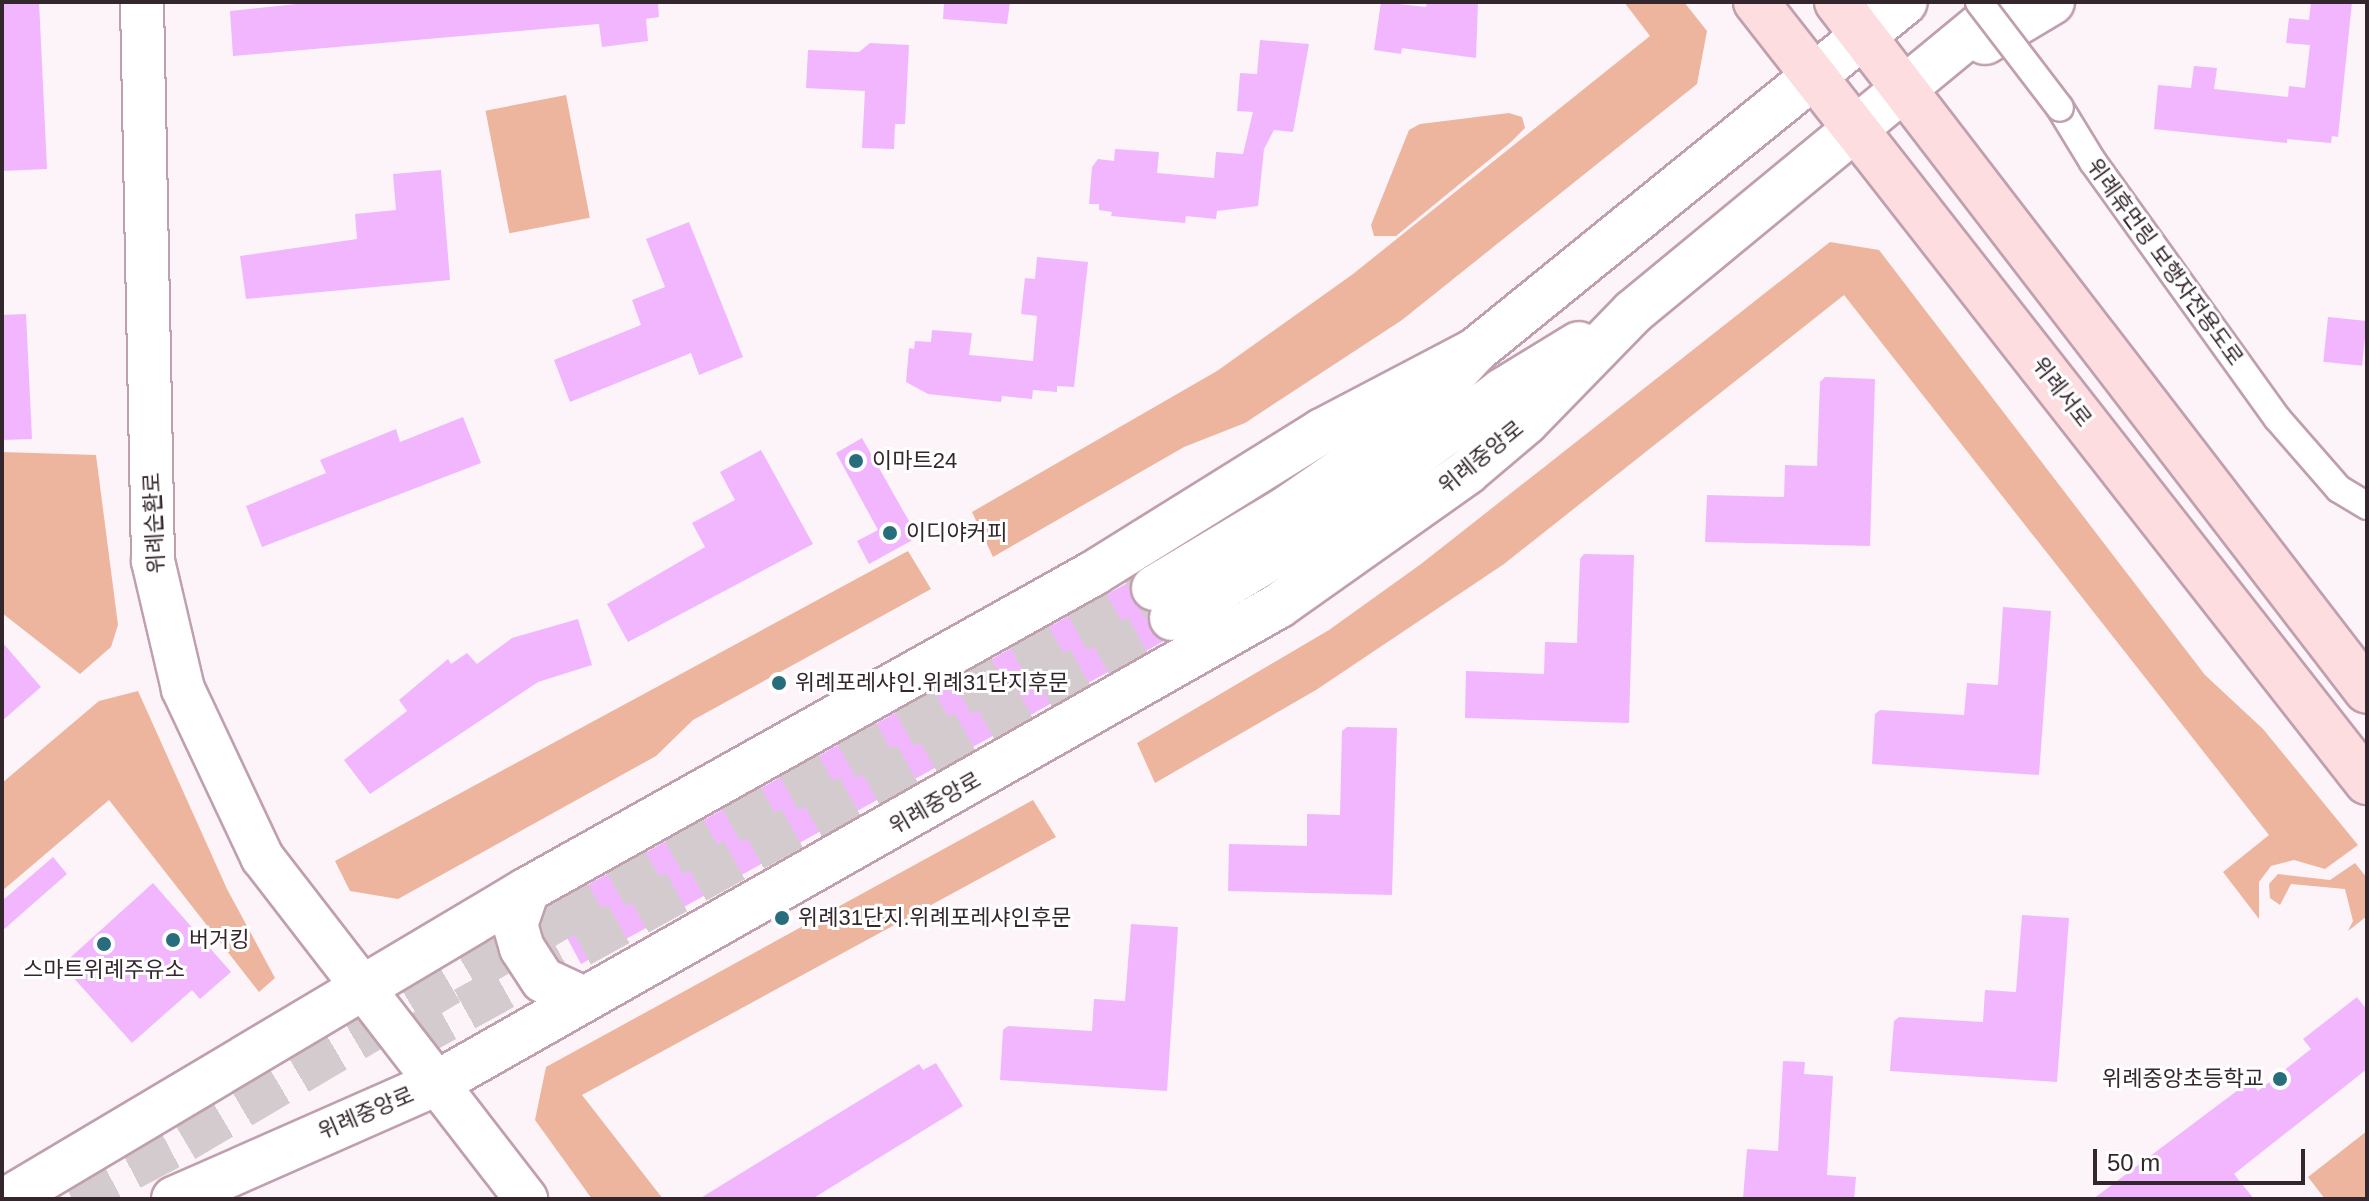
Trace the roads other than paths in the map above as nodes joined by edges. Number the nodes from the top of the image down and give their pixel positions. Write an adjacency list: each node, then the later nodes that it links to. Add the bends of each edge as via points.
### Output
1 (142, 2): 19 (street, 위례순환로, via 153,561 166,630 189,704 262,857)
2 (1756, 2): 10 (main road, 위례서로)
3 (1837, 2): 9 (main road)
4 (1905, 2): 9 (main road, 위례중앙로)
5 (1927, 2): 9 (main road, 위례중앙로)
6 (1979, 2): 15 (street, 위례휴먼링 보행자전용도로, bridge, via 2060,108 2277,418 2339,489)
7 (2009, 2): 11 (main road, 위례중앙로)
8 (2052, 2): 11 (main road, 위례중앙로)
9 (1864, 36): 10 (main road, 위례중앙로); 11 (main road)
10 (1816, 78): 12 (main road, 위례서로); 14 (main road, 위례중앙로)
11 (1906, 87): 12 (main road, 위례중앙로); 16 (main road)
12 (1856, 129): 13 (main road, 위례중앙로); 17 (main road, 위례서로)
13 (1633, 312): 14 (main road, 위례중앙로, via 1502,391 1305,537 1163,603 1393,435); 20 (main road, 위례중앙로, via 1526,422 1467,472 1278,606)
14 (1476, 350): 18 (main road, 위례중앙로, via 1322,431 1094,573)
15 (2367, 506)
16 (2367, 691)
17 (2367, 782)
18 (527, 890): 19 (main road, 위례중앙로); 20 (main road, via 515,924 522,948 543,980)
19 (362, 991): 21 (street, 위례순환로); 22 (main road, 위례중앙로)
20 (584, 999): 21 (main road, 위례중앙로)
21 (437, 1083): 23 (main road, 위례중앙로); 24 (street, 위례순환로)
22 (8, 1199)
23 (174, 1199)
24 (526, 1199)

